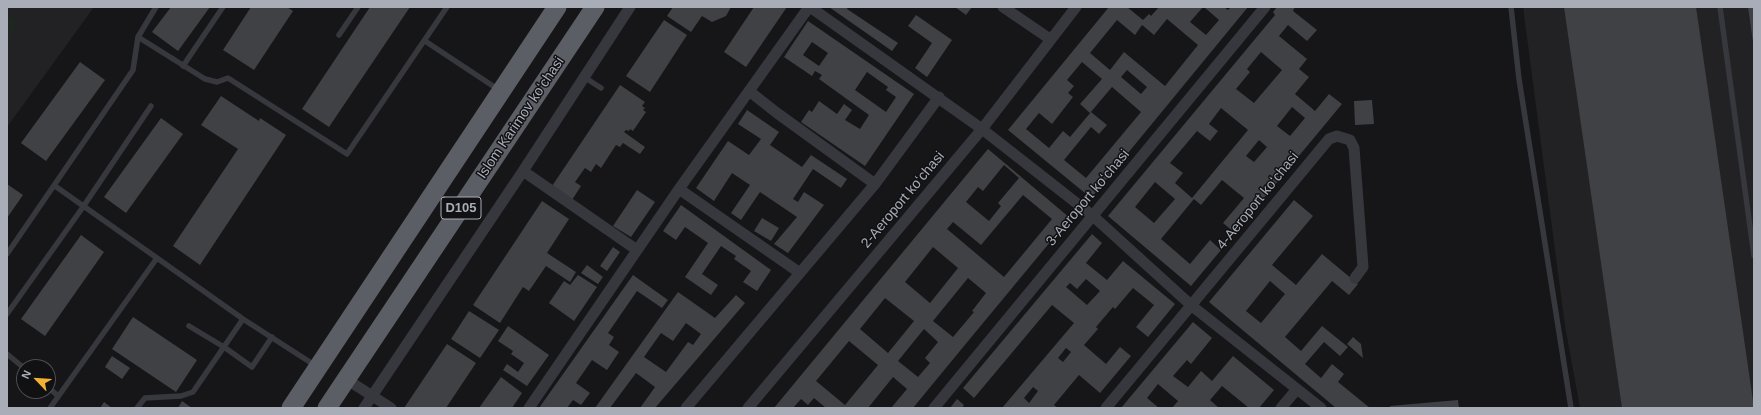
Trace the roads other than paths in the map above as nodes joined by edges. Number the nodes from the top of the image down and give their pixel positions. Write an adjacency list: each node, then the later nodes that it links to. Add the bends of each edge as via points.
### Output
1 (156, 7): 15 (lane)
2 (223, 7): 18 (lane)
3 (358, 7): 14 (lane)
4 (447, 7): 17 (lane)
5 (557, 7): 22 (highway, D105)
6 (595, 7): 47 (highway, Islom Karimov koʻchasi / D105)
7 (630, 7): 19 (street)
8 (810, 7): 21 (street); 23 (street)
9 (1004, 7): 16 (street)
10 (1076, 7): 16 (street, 2-Aeroport koʻchasi)
11 (1266, 7): 31 (street, 3-Aeroport koʻchasi)
12 (1511, 7): 64 (lane, via 1519,79)
13 (1720, 7): 34 (lane)
14 (339, 35)
15 (138, 36): 18 (lane); 28 (lane, via 133,70)
16 (1050, 39): 25 (street, 2-Aeroport koʻchasi)
17 (425, 41): 18 (lane, via 347,154 228,78 217,82 205,79); 22 (lane)
18 (183, 66)
19 (584, 77): 20 (lane); 26 (street)
20 (601, 88)
21 (749, 91): 27 (street, via 776,114); 29 (street)
22 (501, 92): 46 (highway, D105)
23 (939, 97): 25 (street); 27 (street)
24 (151, 106): 30 (lane)
25 (982, 129): 31 (street); 59 (street, 2-Aeroport koʻchasi)
26 (523, 171): 32 (street); 49 (street)
27 (875, 184): 36 (street)
28 (55, 186): 30 (lane); 33 (lane)
29 (679, 189): 32 (street); 36 (street)
30 (83, 207): 35 (lane); 39 (lane)
31 (1093, 216): 38 (street); 60 (street, 3-Aeroport koʻchasi)
32 (637, 250): 57 (street)
33 (7, 254)
34 (1754, 256)
35 (157, 258): 40 (lane); 50 (lane)
36 (800, 273): 58 (street)
37 (1355, 278): 38 (street, 4-Aeroport koʻchasi, via 1363,267 1354,148 1350,140 1337,136 1329,139)
38 (1192, 306): 48 (street); 61 (street, 4-Aeroport koʻchasi)
39 (7, 314)
40 (243, 319): 42 (lane); 43 (lane)
41 (189, 326): 43 (lane)
42 (272, 337): 43 (lane, via 252,367); 46 (lane)
43 (224, 347): 53 (lane, via 193,392 181,396 145,398)
44 (7, 354): 45 (lane)
45 (16, 361)
46 (318, 368): 54 (highway, D105)
47 (346, 378): 49 (street); 55 (highway, Islom Karimov koʻchasi / D105)
48 (1297, 388): 62 (street); 63 (street)
49 (372, 395): 51 (street); 56 (street)
50 (58, 396): 52 (lane)
51 (385, 406)
52 (50, 408)
53 (137, 408)
54 (291, 408)
55 (327, 408)
56 (364, 408)
57 (529, 408)
58 (686, 408)
59 (748, 408)
60 (934, 408)
61 (1106, 408)
62 (1281, 408)
63 (1321, 408)
64 (1571, 408)

